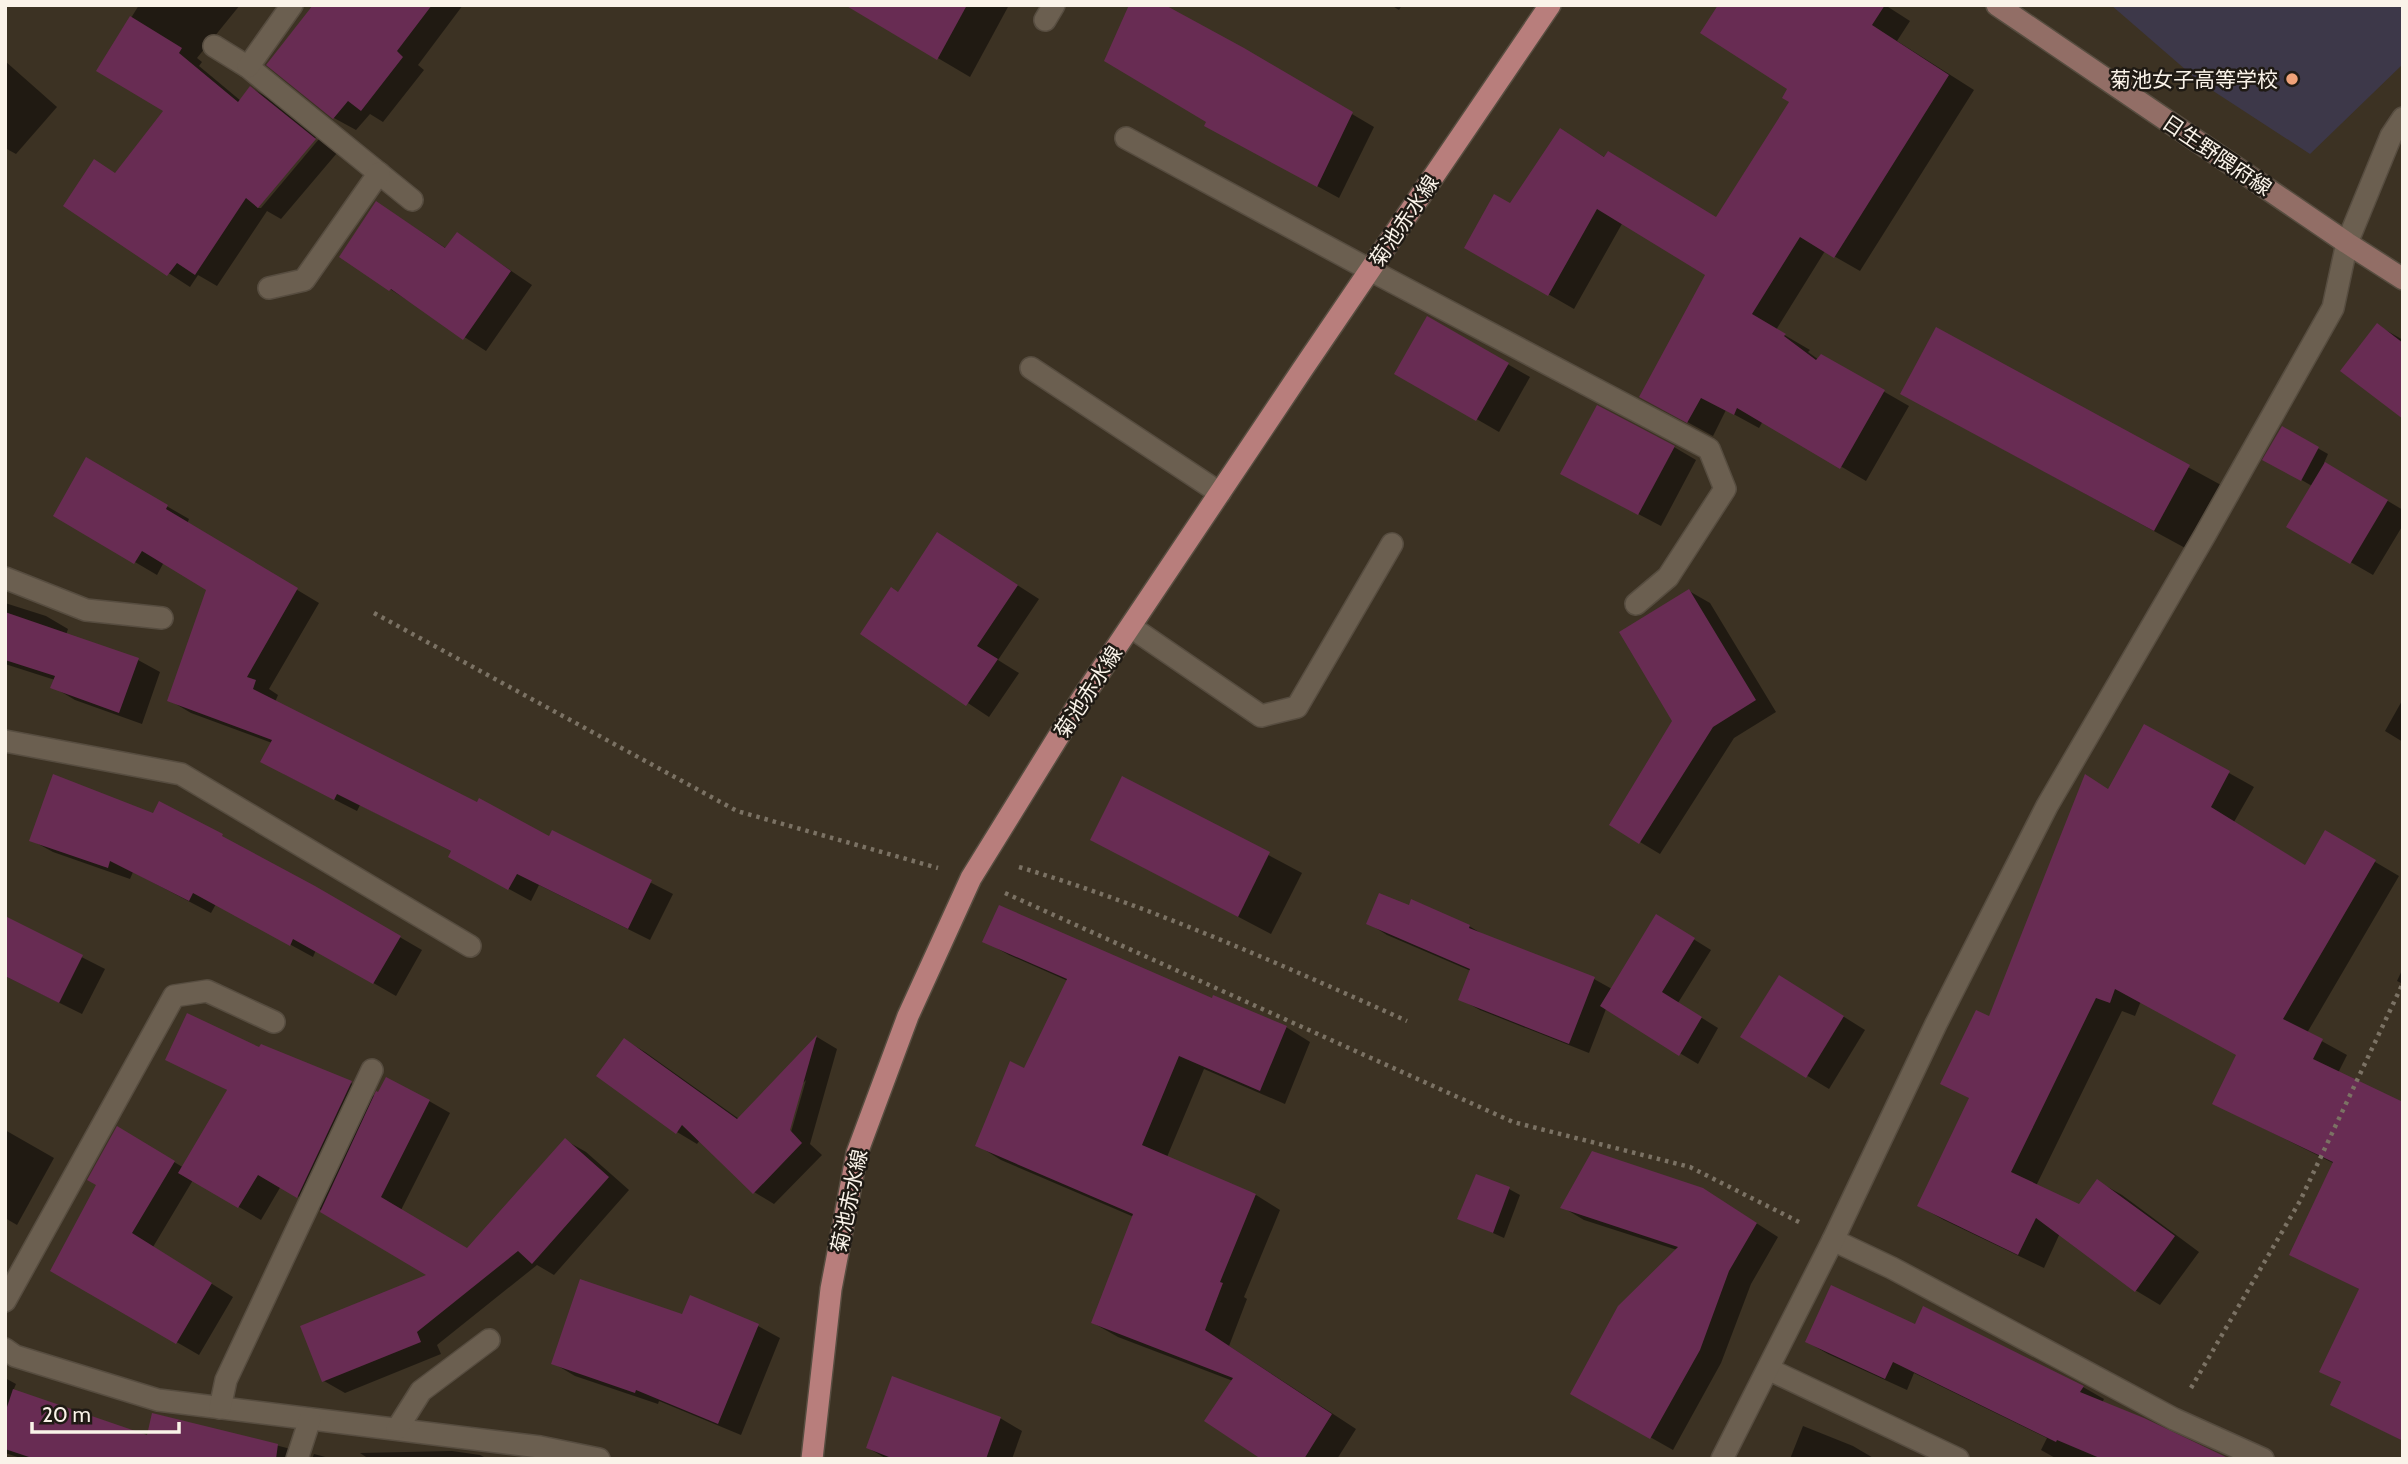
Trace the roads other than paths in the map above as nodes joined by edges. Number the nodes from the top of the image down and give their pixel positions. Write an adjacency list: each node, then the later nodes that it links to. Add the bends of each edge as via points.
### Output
1 (292, 5): 5 (street)
2 (1550, 5): 11 (main road, 菊池赤水線)
3 (1997, 5): 10 (main road, 日生野隈府線)
4 (214, 46): 5 (street)
5 (248, 67): 8 (street)
6 (2403, 118): 10 (street, via 2391,136)
7 (1126, 138): 11 (street)
8 (379, 173): 9 (street); 13 (street, via 304,280)
9 (412, 200)
10 (2347, 243): 12 (main road, 日生野隈府線); 25 (street, via 2333,308 2047,806)
11 (1370, 270): 15 (main road, 菊池赤水線); 18 (street, via 1709,449 1725,489 1668,577)
12 (2403, 278)
13 (268, 288)
14 (1031, 368): 15 (street)
15 (1220, 493): 20 (main road, 菊池赤水線)
16 (1392, 544): 20 (street, via 1297,707 1261,716)
17 (5, 578): 19 (street, via 86,610)
18 (1636, 604)
19 (162, 618)
20 (1130, 627): 36 (main road, 菊池赤水線, via 971,878 908,1016 857,1153 831,1289)
21 (5, 741): 22 (street, via 181,774)
22 (470, 946)
23 (274, 1021): 26 (street, via 207,991 174,996)
24 (372, 1070): 30 (street, via 226,1380)
25 (1833, 1240): 29 (street); 39 (street, via 2174,1419)
26 (5, 1301)
27 (489, 1340): 32 (street, via 421,1391)
28 (5, 1349): 30 (street, via 158,1400)
29 (1768, 1369): 37 (street); 38 (street)
30 (220, 1408): 31 (street)
31 (310, 1419): 32 (street); 34 (street)
32 (397, 1429): 33 (street)
33 (569, 1456): 35 (street)
34 (297, 1459)
35 (598, 1459)
36 (812, 1459)
37 (1723, 1459)
38 (1958, 1459)
39 (2263, 1459)

